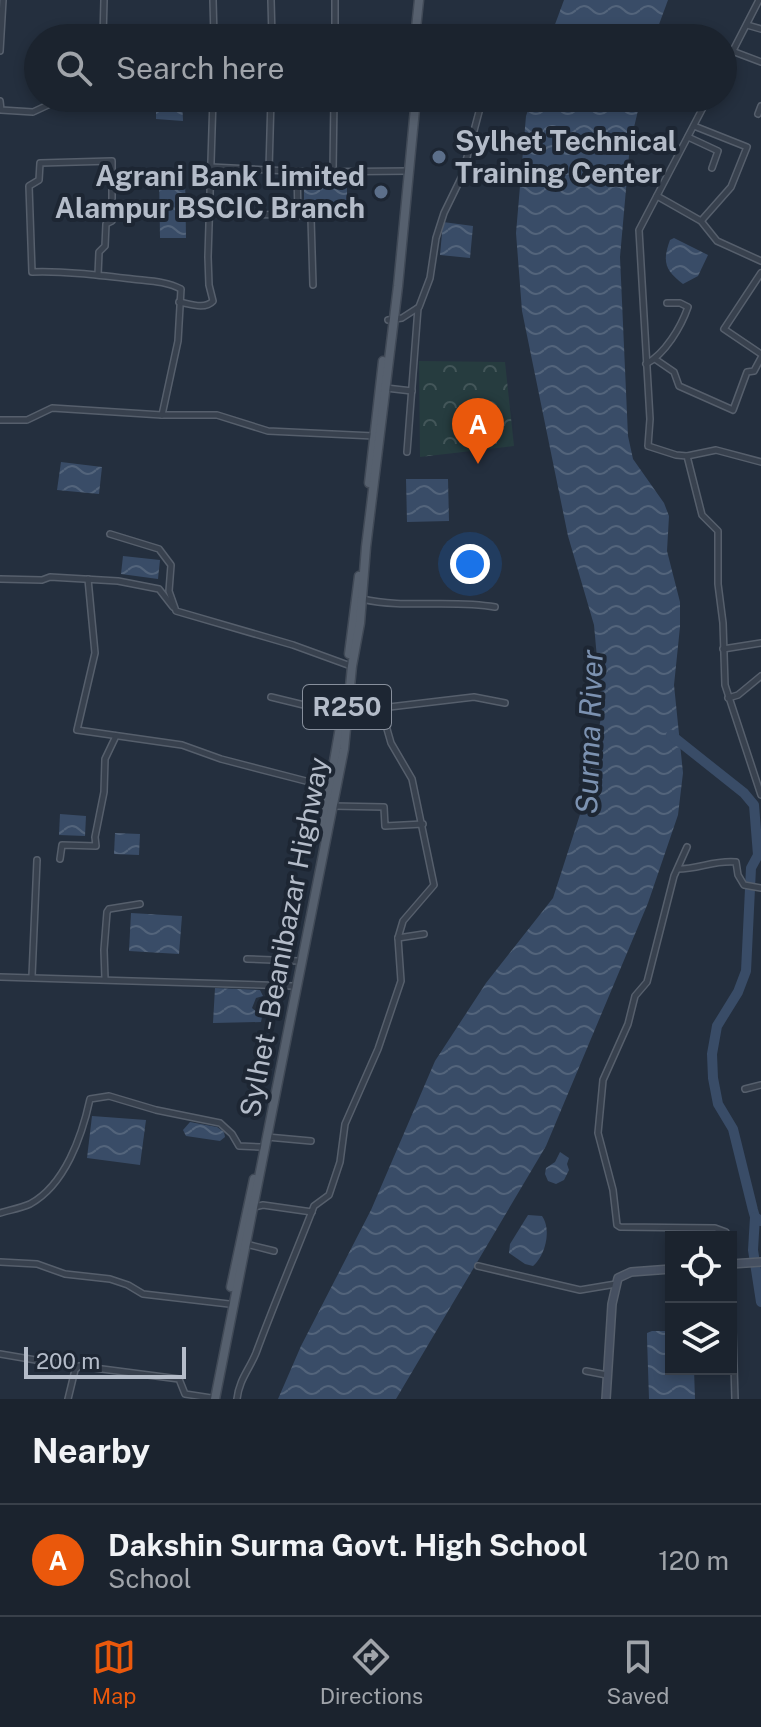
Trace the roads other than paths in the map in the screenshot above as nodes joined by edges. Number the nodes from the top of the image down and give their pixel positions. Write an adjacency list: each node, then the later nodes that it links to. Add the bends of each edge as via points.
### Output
1 (3, 0): 16 (street)
2 (104, 0): 8 (street)
3 (213, 0): 9 (street)
4 (271, 0): 10 (street)
5 (335, 0): 11 (street)
6 (422, 0): 12 (main road)
7 (759, 0): 13 (street)
8 (103, 24)
9 (214, 24)
10 (272, 24)
11 (335, 24)
12 (419, 24)
13 (747, 25): 14 (street); 15 (street)
14 (761, 29)
15 (737, 42)
16 (0, 48)
17 (737, 53): 18 (street)
18 (761, 62)
19 (0, 101): 21 (street, via 1,110)
20 (761, 106): 28 (street)
21 (24, 111)
22 (213, 112): 31 (street)
23 (271, 112): 33 (street)
24 (334, 112): 35 (street)
25 (412, 112): 36 (main road, Sylhet - Beanibazar Highway / R250)
26 (479, 112): 47 (street, via 462,176 436,238)
27 (701, 112): 29 (street)
28 (758, 114)
29 (694, 126): 30 (street); 40 (street, via 747,147 731,187)
30 (688, 137): 32 (street, via 718,151); 37 (street)
31 (211, 167): 33 (street); 38 (street)
32 (712, 168)
33 (269, 169): 34 (street)
34 (297, 171): 35 (street); 39 (street)
35 (333, 171): 36 (street)
36 (407, 171): 48 (main road, Sylhet - Beanibazar Highway / R250)
37 (657, 196): 40 (street); 51 (street, via 639,230)
38 (209, 214): 39 (street); 45 (street, via 213,301 202,306)
39 (298, 215): 44 (street, via 311,218)
40 (701, 221): 41 (street, via 717,241)
41 (761, 261)
42 (761, 273): 49 (street, via 724,329)
43 (98, 275): 43 (street, via 32,272 29,186 39,180 40,163 112,161 112,221 106,224); 45 (street, via 175,286 182,292)
44 (313, 285)
45 (179, 302): 54 (street, via 178,341)
46 (667, 303): 50 (street, via 688,307)
47 (419, 307): 48 (street); 53 (street)
48 (390, 321): 52 (main road, Sylhet - Beanibazar Highway / R250); 56 (main road, Sylhet - Beanibazar Highway / R250)
49 (761, 356): 50 (street, via 754,371 747,372 733,410 679,386 674,372)
50 (655, 359): 51 (street)
51 (646, 364): 58 (street, via 648,446)
52 (386, 388): 53 (street); 63 (main road, Sylhet - Beanibazar Highway / R250)
53 (412, 391): 57 (street)
54 (162, 415): 55 (street, via 52,408 27,420); 56 (street, via 217,415 268,431)
55 (0, 420)
56 (374, 436): 68 (main road, Sylhet - Beanibazar Highway / R250)
57 (407, 452)
58 (687, 456): 59 (street, via 716,450); 67 (street, via 702,515 718,531)
59 (761, 462)
60 (110, 534): 65 (street, via 159,549 171,565 169,591)
61 (0, 579): 62 (street)
62 (88, 579): 65 (street, via 159,589); 75 (street, via 95,653 76,728)
63 (362, 599): 64 (street); 74 (main road, Sylhet - Beanibazar Highway / R250)
64 (495, 607)
65 (176, 611): 68 (street)
66 (761, 643): 67 (street)
67 (723, 649): 71 (street)
68 (348, 665): 74 (main road, Sylhet - Beanibazar Highway / R250)
69 (761, 676): 71 (street)
70 (271, 697): 74 (street)
71 (728, 698): 76 (street)
72 (505, 703): 73 (street, via 474,697)
73 (381, 708): 74 (street); 80 (street, via 391,743 412,779)
74 (344, 709): 77 (main road, Sylhet - Beanibazar Highway / R250); 79 (main road, Sylhet - Beanibazar Highway / R250, via 344,749)
75 (117, 735): 77 (street, via 182,745); 82 (street, via 105,759 96,846 62,845)
76 (758, 776): 78 (street)
77 (330, 787): 79 (main road, Sylhet - Beanibazar Highway / R250)
78 (761, 795)
79 (331, 803): 80 (street, via 384,807 385,826); 90 (main road, Sylhet - Beanibazar Highway / R250); 97 (main road, Sylhet - Beanibazar Highway / R250)
80 (423, 824): 88 (street, via 434,885 403,921)
81 (687, 847): 84 (street)
82 (60, 859)
83 (37, 860): 91 (street)
84 (677, 869): 85 (street, via 736,862 738,875); 103 (street, via 647,982 635,996 603,1080 598,1133 617,1225)
85 (761, 888)
86 (140, 904): 93 (street, via 107,912)
87 (424, 934): 88 (street)
88 (398, 938): 101 (street, via 401,981 345,1124 329,1195)
89 (247, 959): 90 (street)
90 (298, 961): 94 (main road, Sylhet - Beanibazar Highway / R250)
91 (32, 976): 92 (street); 93 (street)
92 (0, 977)
93 (105, 979): 94 (street)
94 (293, 986): 99 (main road, Sylhet - Beanibazar Highway / R250)
95 (761, 1085): 96 (street)
96 (745, 1089)
97 (267, 1137): 98 (street); 100 (main road, Sylhet - Beanibazar Highway / R250)
98 (311, 1141)
99 (261, 1147): 102 (street, via 239,1146 220,1123 109,1096 90,1099 76,1150 49,1191 28,1205); 113 (main road, Sylhet - Beanibazar Highway / R250)
100 (254, 1207): 101 (street); 104 (main road, Sylhet - Beanibazar Highway / R250)
101 (312, 1212): 120 (street, via 239,1383)
102 (0, 1213)
103 (723, 1231)
104 (246, 1244): 105 (street); 119 (main road, Sylhet - Beanibazar Highway / R250)
105 (274, 1251)
106 (0, 1262): 113 (street, via 110,1279 143,1294)
107 (761, 1262): 108 (street)
108 (737, 1263)
109 (478, 1266): 111 (street, via 580,1290)
110 (665, 1269): 111 (street, via 631,1272)
111 (617, 1283): 117 (street)
112 (735, 1303): 122 (street)
113 (229, 1304): 119 (main road, Sylhet - Beanibazar Highway / R250)
114 (0, 1354): 115 (street)
115 (77, 1367): 118 (street); 119 (street, via 179,1379 185,1394)
116 (586, 1371): 117 (street)
117 (607, 1375): 121 (street)
118 (68, 1399)
119 (213, 1399)
120 (237, 1399)
121 (606, 1399)
122 (735, 1399)

